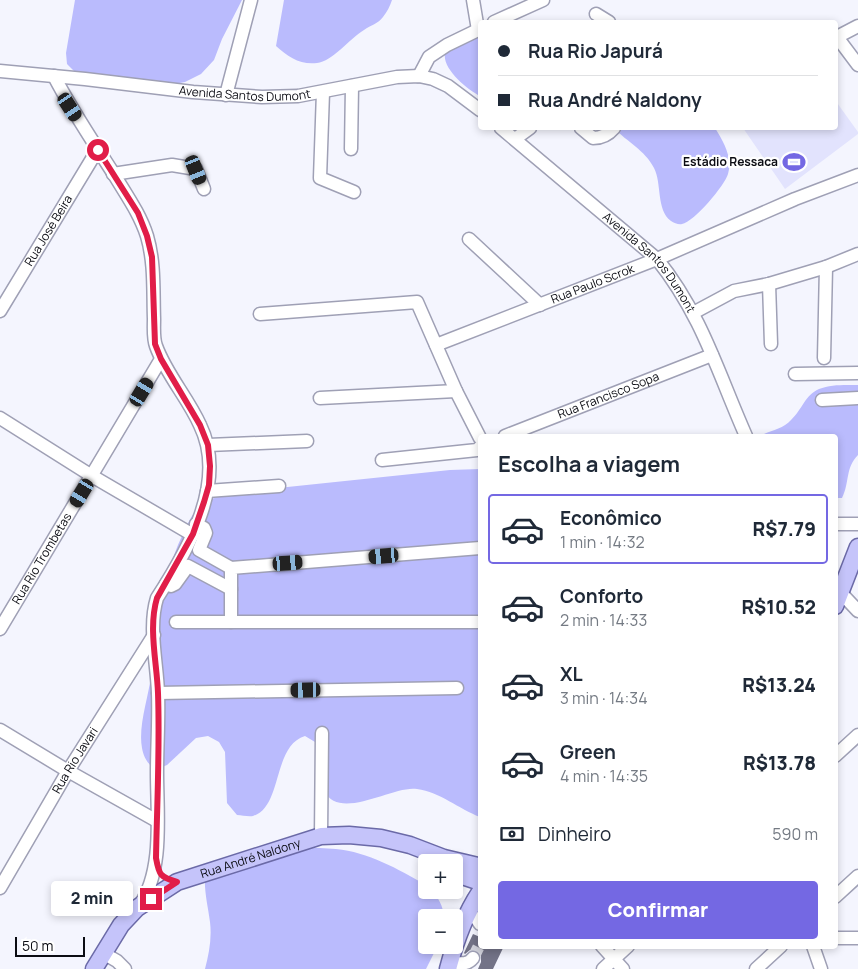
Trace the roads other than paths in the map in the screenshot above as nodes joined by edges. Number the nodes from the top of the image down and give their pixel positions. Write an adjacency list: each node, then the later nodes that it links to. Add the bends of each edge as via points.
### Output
1 (251, 0): 18 (street)
2 (473, 0): 7 (street)
3 (543, 0): 5 (street)
4 (596, 14): 6 (street)
5 (498, 20)
6 (606, 20)
7 (478, 25)
8 (858, 26): 10 (street)
9 (478, 30): 15 (street, via 429,57)
10 (838, 37)
11 (838, 40): 12 (street)
12 (858, 65)
13 (0, 71): 14 (street, Avenida Santos Dumont)
14 (54, 76): 18 (street, Avenida Santos Dumont); 26 (street)
15 (419, 76): 16 (street, Avenida Santos Dumont); 19 (street, Avenida Santos Dumont, via 448,86)
16 (352, 86): 17 (street, Avenida Santos Dumont); 25 (street)
17 (323, 92): 18 (street, Avenida Santos Dumont, via 298,96); 30 (street, via 320,178)
18 (226, 95)
19 (478, 108)
20 (504, 130): 24 (street, Avenida Santos Dumont)
21 (527, 130): 24 (street)
22 (583, 130): 23 (street, via 593,138 601,138)
23 (612, 130)
24 (515, 139): 33 (street, Avenida Santos Dumont)
25 (351, 149)
26 (98, 150): 27 (street); 37 (street, Rua José Beira)
27 (114, 174): 29 (street, via 172,164 196,170); 44 (street, via 138,213 147,236 152,257 155,344)
28 (858, 175): 33 (street, Rua Paulo Scrok)
29 (204, 189)
30 (354, 192)
31 (468, 239): 36 (street)
32 (858, 254): 34 (street)
33 (657, 260): 36 (street, Rua Paulo Scrok); 38 (street, Avenida Santos Dumont)
34 (826, 267): 35 (street); 43 (street)
35 (769, 284): 38 (street, via 734,291); 40 (street)
36 (540, 305): 41 (street, Rua Paulo Scrok)
37 (0, 311)
38 (693, 313): 42 (street, Avenida Santos Dumont)
39 (260, 314): 41 (street, via 417,302)
40 (771, 344)
41 (436, 345): 47 (street)
42 (712, 355): 53 (street, Rua Francisco Sopa); 54 (street, Avenida Santos Dumont)
43 (824, 358)
44 (161, 359): 56 (street, via 200,425); 59 (street, Rua Rio Trombetas)
45 (858, 373): 46 (street)
46 (795, 374)
47 (456, 391): 48 (street); 52 (street)
48 (320, 398)
49 (858, 398): 50 (street)
50 (822, 400)
51 (0, 418): 59 (street)
52 (478, 434)
53 (510, 434)
54 (745, 434)
55 (307, 440): 56 (street)
56 (208, 445): 61 (street)
57 (478, 449): 58 (street)
58 (382, 460)
59 (92, 476): 64 (street); 77 (street, Rua Rio Trombetas)
60 (279, 486): 61 (street)
61 (207, 491): 64 (street)
62 (838, 524): 63 (street)
63 (858, 524)
64 (195, 529): 67 (street, via 204,528 206,532); 70 (street)
65 (858, 547): 72 (main road)
66 (478, 548): 69 (street)
67 (199, 550): 68 (street); 69 (street)
68 (188, 566): 70 (street, via 175,584); 71 (street)
69 (230, 568): 71 (street)
70 (166, 584): 78 (street, via 154,607)
71 (231, 589): 75 (street)
72 (838, 599): 73 (street)
73 (858, 611)
74 (176, 622): 75 (street)
75 (231, 622): 76 (street)
76 (478, 622)
77 (0, 629)
78 (154, 635): 80 (street); 85 (street, Rua Rio Javari)
79 (457, 688): 80 (street)
80 (158, 693): 86 (street)
81 (0, 730): 85 (street)
82 (322, 732): 87 (street)
83 (858, 735): 84 (street)
84 (838, 753)
85 (68, 771): 86 (street); 92 (street, Rua Rio Javari)
86 (157, 821): 88 (street)
87 (321, 836): 89 (main road, Rua André Naldony, via 381,838 410,845); 91 (main road, Rua André Naldony)
88 (156, 858): 91 (street, via 161,876); 94 (street, via 147,895)
89 (466, 868): 95 (main road)
90 (858, 876): 93 (street)
91 (177, 882): 94 (main road, Rua André Naldony)
92 (0, 888)
93 (838, 894)
94 (137, 908): 102 (main road, Rua André Naldony, via 121,925)
95 (475, 908): 105 (main road, via 456,940)
96 (838, 938): 97 (street)
97 (858, 938)
98 (605, 949): 104 (street)
99 (625, 949): 104 (street)
100 (778, 949): 110 (street)
101 (814, 949): 111 (street)
102 (103, 953): 106 (main road, Rua André Naldony); 107 (street)
103 (473, 958): 105 (street, via 465,964)
104 (614, 959): 108 (street); 109 (street)
105 (449, 965)
106 (94, 969)
107 (125, 969)
108 (603, 969)
109 (623, 969)
110 (756, 969)
111 (822, 969)

